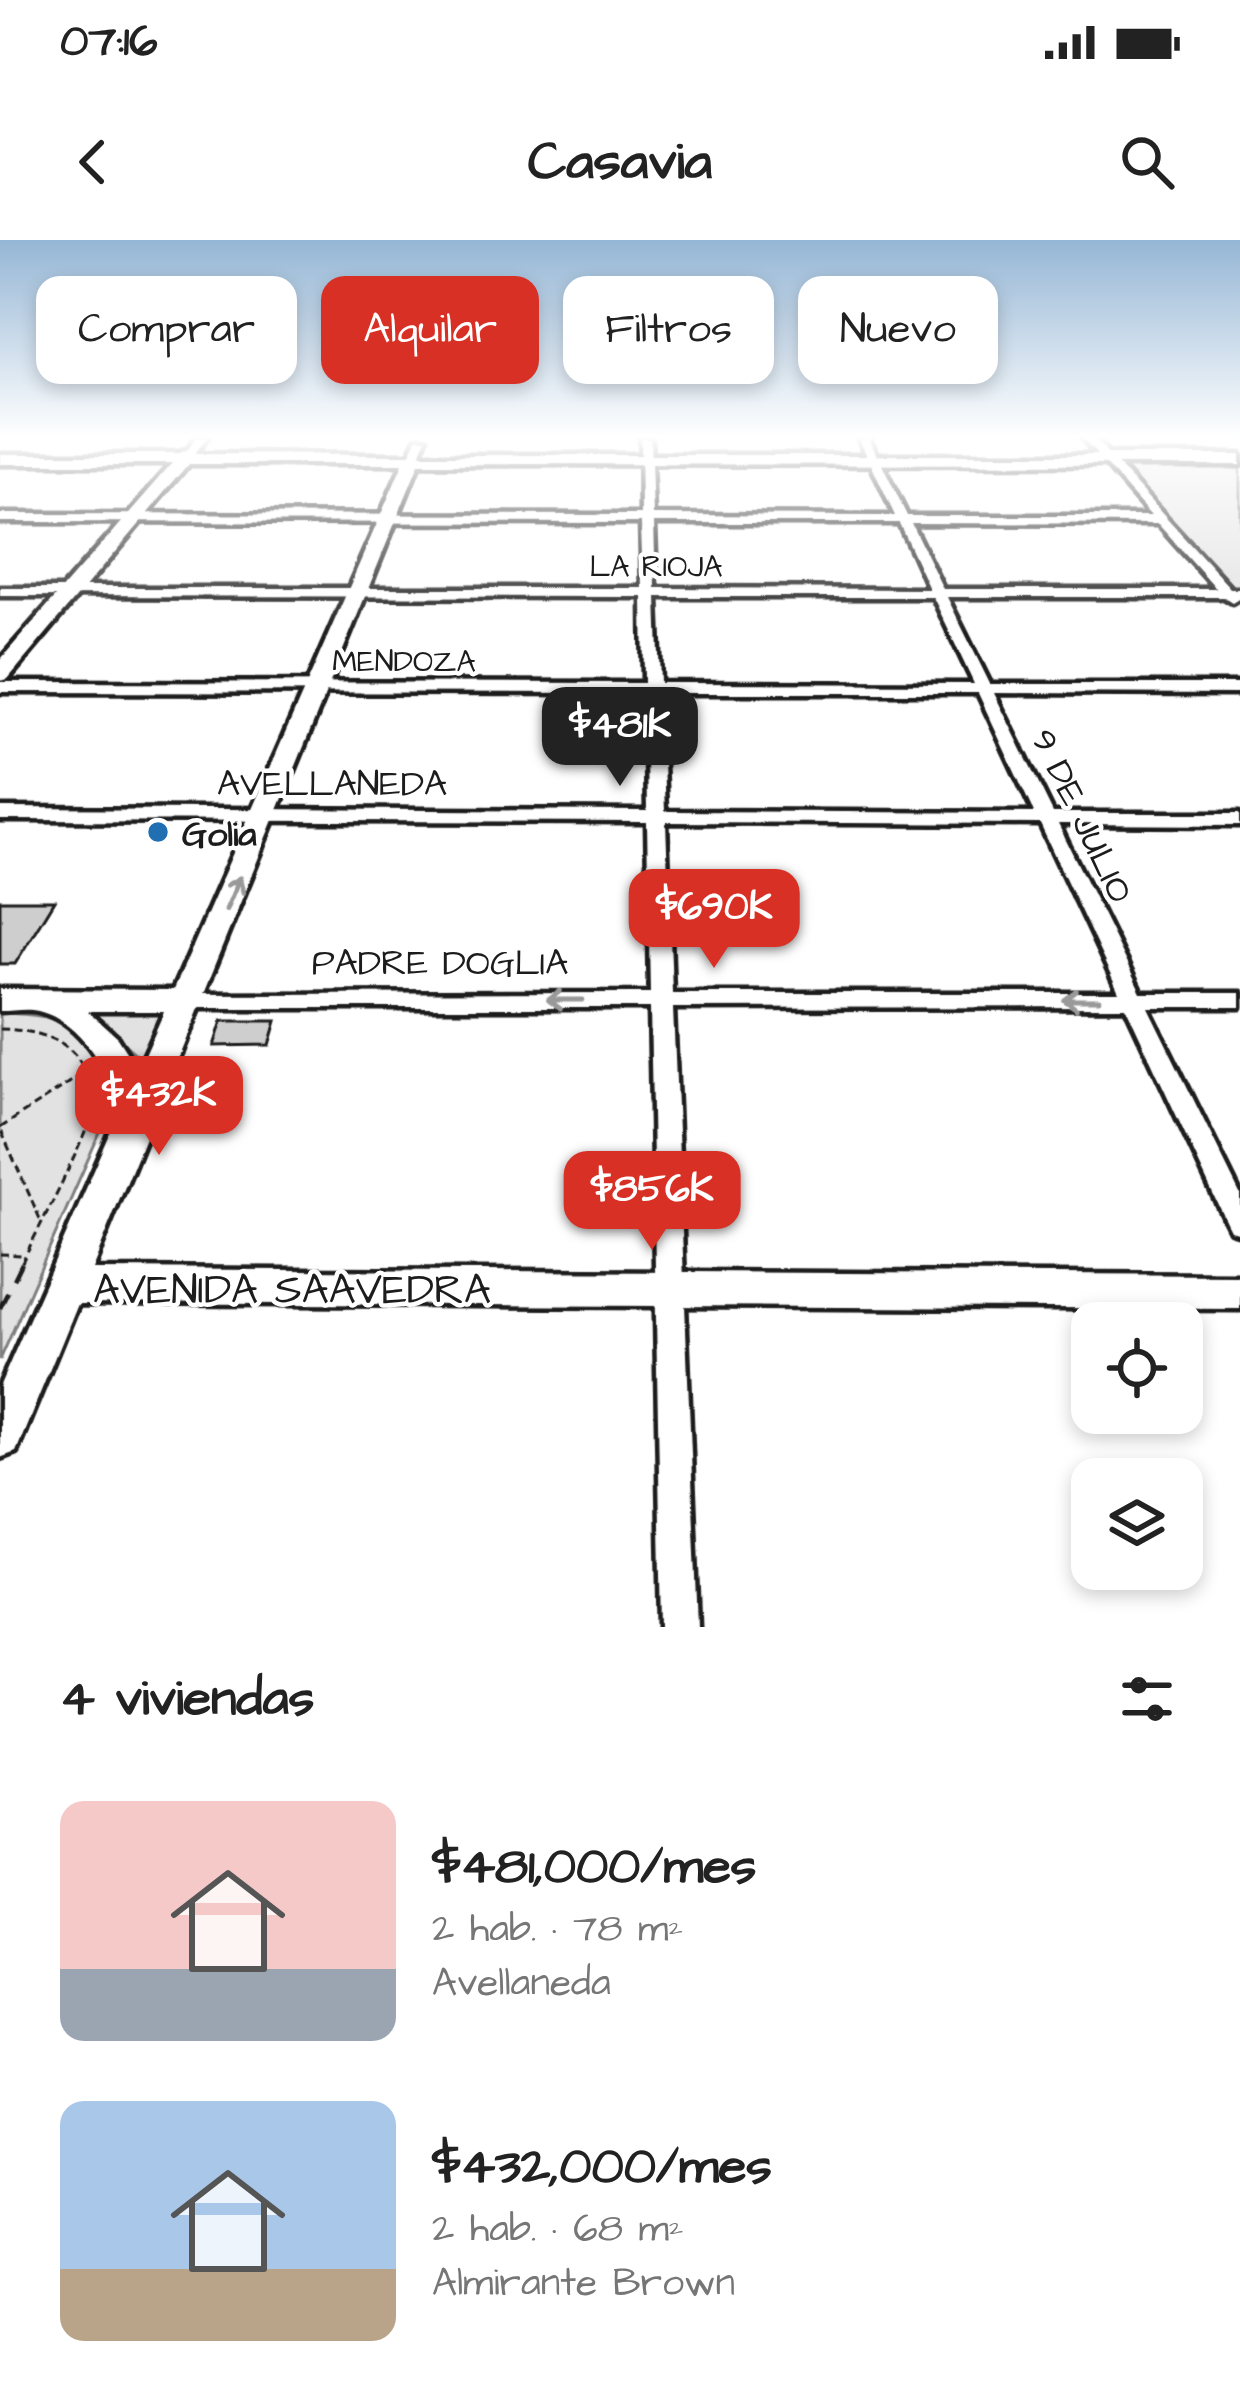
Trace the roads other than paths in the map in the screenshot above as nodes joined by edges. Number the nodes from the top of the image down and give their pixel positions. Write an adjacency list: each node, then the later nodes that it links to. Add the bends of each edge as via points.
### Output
1 (146, 503): 7 (street)
2 (396, 503): 8 (street)
3 (647, 503): 9 (street)
4 (895, 503): 10 (street, 9 DE JULIO)
5 (1145, 503): 11 (street)
6 (0, 518): 7 (street)
7 (132, 518): 8 (street); 13 (street)
8 (389, 519): 9 (street); 14 (street)
9 (647, 519): 10 (street); 15 (street)
10 (903, 519): 11 (street); 16 (street, 9 DE JULIO)
11 (1161, 520): 17 (street)
12 (0, 592): 13 (street, LA RIOJA)
13 (71, 592): 14 (street, LA RIOJA); 19 (street)
14 (358, 592): 15 (street, LA RIOJA); 21 (street)
15 (649, 592): 16 (street, LA RIOJA); 22 (street)
16 (939, 593): 17 (street, LA RIOJA); 23 (street, 9 DE JULIO)
17 (1234, 593): 18 (street)
18 (1240, 606)
19 (0, 674)
20 (0, 687): 21 (street, MENDOZA)
21 (318, 688): 22 (street, MENDOZA); 26 (street)
22 (652, 688): 23 (street, MENDOZA); 27 (street)
23 (985, 688): 24 (street, MENDOZA); 28 (street, 9 DE JULIO)
24 (1240, 688)
25 (0, 814): 26 (street, AVELLANEDA)
26 (265, 815): 27 (street, AVELLANEDA); 32 (street, one-way to 26)
27 (656, 817): 28 (street, AVELLANEDA); 33 (street)
28 (1047, 818): 29 (street, AVELLANEDA); 34 (street, 9 DE JULIO)
29 (1240, 818)
30 (0, 1000): 31 (street, PADRE DOGLIA)
31 (42, 1000): 32 (street, PADRE DOGLIA); 36 (street, via 109,1045)
32 (188, 1000): 33 (street, PADRE DOGLIA, one-way to 32); 36 (street)
33 (662, 1000): 34 (street, PADRE DOGLIA, one-way to 33); 39 (street)
34 (1135, 1000): 35 (street, PADRE DOGLIA); 37 (street, 9 DE JULIO)
35 (1240, 1000)
36 (139, 1112): 38 (street)
37 (1240, 1222)
38 (63, 1286): 39 (street, AVENIDA SAAVEDRA); 41 (street)
39 (670, 1291): 40 (street, AVENIDA SAAVEDRA); 42 (street)
40 (1240, 1292)
41 (0, 1437)
42 (680, 1627)

